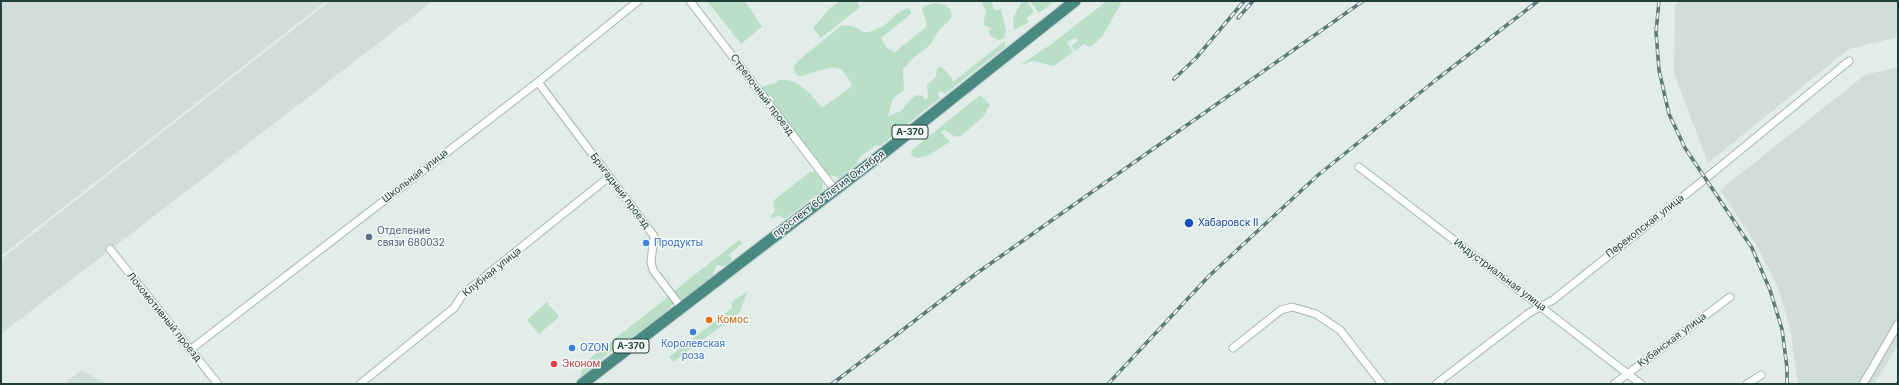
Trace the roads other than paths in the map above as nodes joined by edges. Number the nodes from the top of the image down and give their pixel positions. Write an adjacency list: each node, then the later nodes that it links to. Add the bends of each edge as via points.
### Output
1 (638, 1): 5 (street, Школьная улица)
2 (690, 1): 8 (street, Стрелочный проезд)
3 (1075, 1): 8 (highway, проспект 60-летия Октября / А-370)
4 (1849, 61): 12 (street, Перекопская улица, via 1705,179)
5 (538, 82): 7 (street, Бригадный проезд); 15 (street, Школьная улица)
6 (1359, 167): 12 (street, Индустриальная улица)
7 (609, 177): 11 (street, Бригадный проезд, via 654,236 651,262 653,270); 19 (street, Клубная улица, via 463,294 454,308)
8 (835, 190): 11 (highway, проспект 60-летия Октября / А-370)
9 (110, 249): 15 (street, Локомотивный проезд)
10 (1730, 297): 16 (street, Кубанская улица)
11 (681, 307): 20 (highway, проспект 60-летия Октября / А-370)
12 (1542, 307): 16 (street, Индустриальная улица); 22 (street, Перекопская улица, via 1529,313)
13 (1898, 324): 26 (street)
14 (1233, 348): 21 (street, via 1281,310 1292,307 1316,314 1340,330)
15 (190, 350): 18 (street, Локомотивный проезд)
16 (1628, 374): 23 (street, Кубанская улица); 24 (street, Индустриальная улица)
17 (1761, 375): 25 (street)
18 (218, 384)
19 (360, 384)
20 (582, 384)
21 (1382, 384)
22 (1436, 384)
23 (1614, 384)
24 (1641, 384)
25 (1747, 384)
26 (1863, 384)

